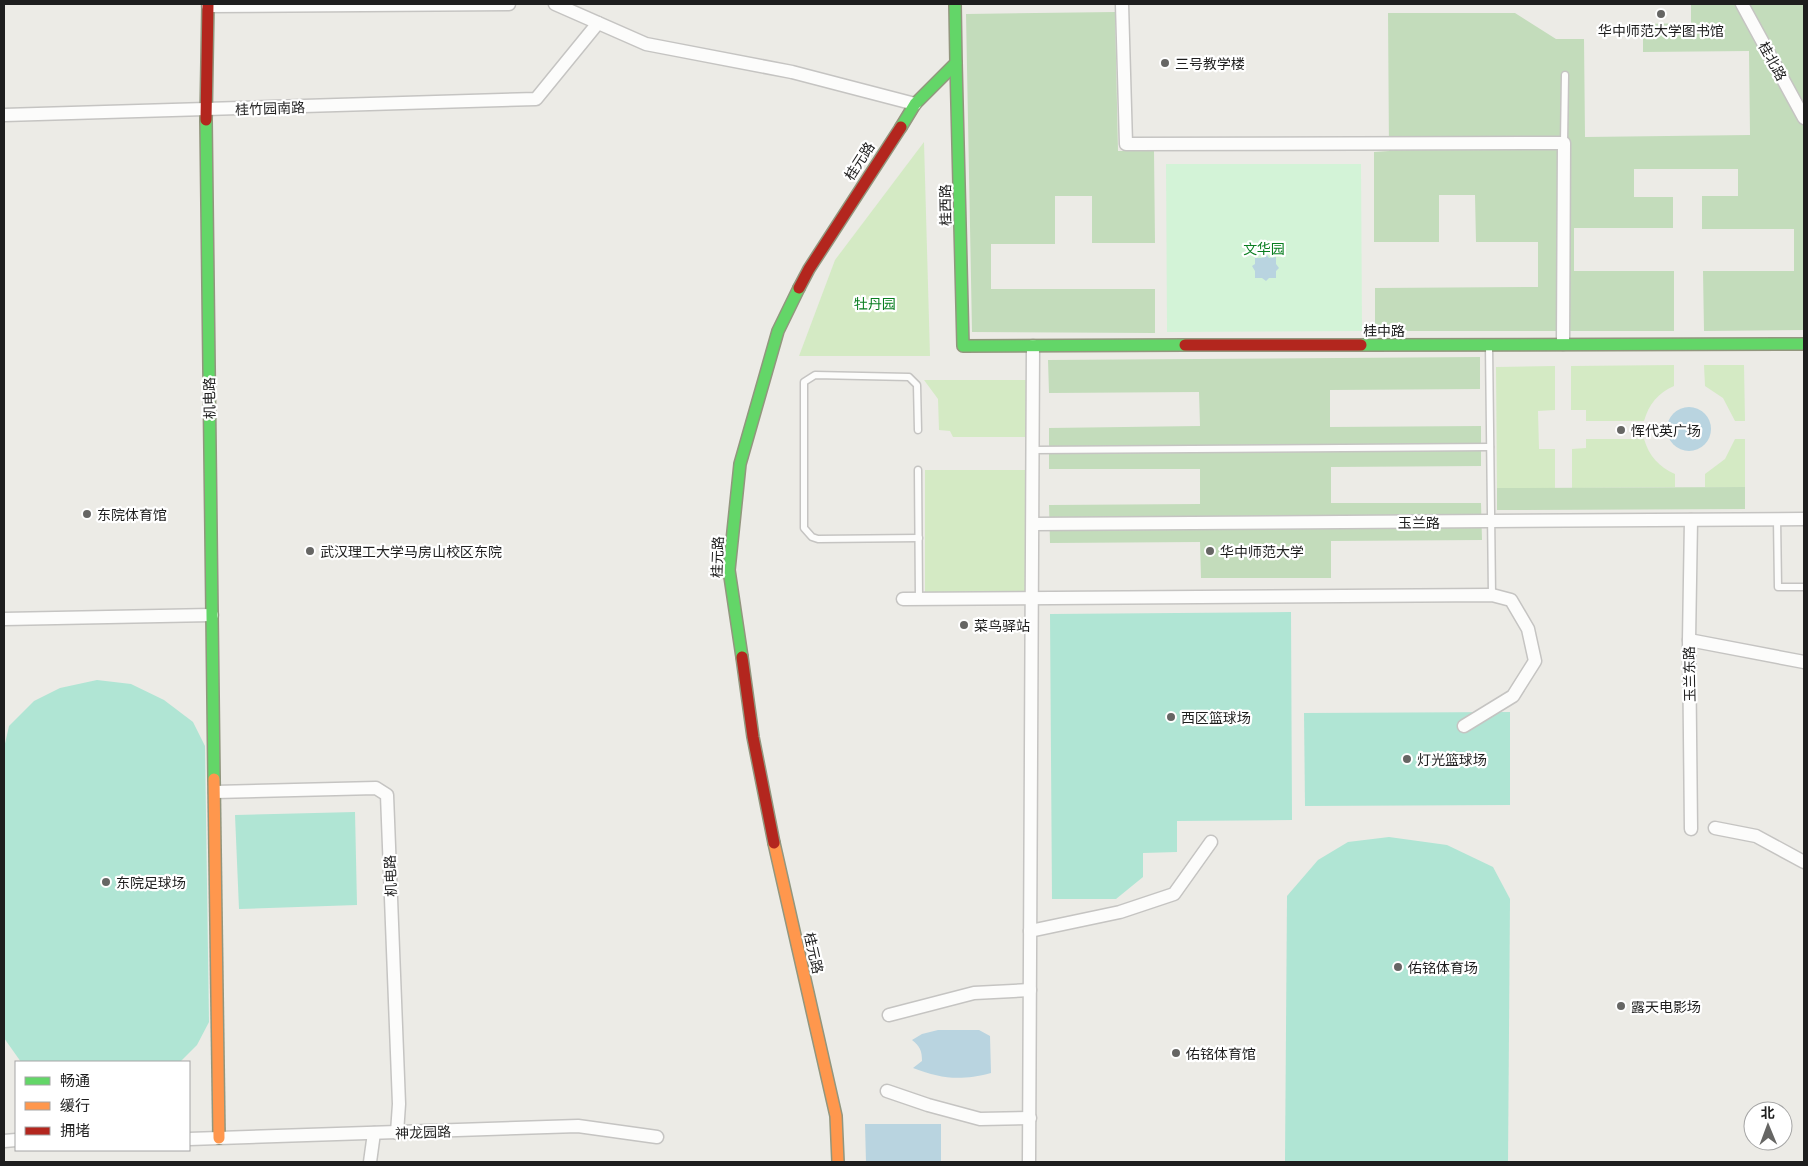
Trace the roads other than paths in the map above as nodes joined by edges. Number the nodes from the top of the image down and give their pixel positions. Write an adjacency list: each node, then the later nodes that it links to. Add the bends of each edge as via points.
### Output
1 (509, 4): 6 (street)
2 (555, 4): 7 (street)
3 (955, 4): 8 (street)
4 (1122, 4): 14 (street, via 1126,144)
5 (1742, 4): 13 (street, 桂北路)
6 (208, 5): 11 (street, 机电路)
7 (598, 23): 10 (street, via 646,44 792,72); 11 (street, 桂竹园南路, via 536,100)
8 (956, 63): 10 (street, 桂元路); 18 (street, 桂西路)
9 (1565, 75): 14 (lane)
10 (915, 104): 56 (street, 桂元路, via 809,269 778,331 740,464 729,570 753,737 785,897 836,1116)
11 (206, 110): 12 (street, 桂竹园南路); 35 (street, 机电路)
12 (4, 115)
13 (1804, 118)
14 (1564, 143): 16 (street)
15 (1489, 344): 16 (street, 桂中路); 19 (street, 桂中路); 21 (lane)
16 (1563, 344): 17 (street, 桂中路)
17 (1804, 344)
18 (963, 346): 19 (street, 桂中路)
19 (1033, 346): 22 (street)
20 (918, 430): 29 (lane, via 917,385 909,377 815,375 804,382 804,528 818,539)
21 (1490, 447): 22 (lane); 27 (lane)
22 (1033, 450): 28 (street)
23 (918, 470): 29 (lane)
24 (1777, 519): 25 (street, 玉兰路); 26 (street, 玉兰路); 30 (lane, via 1778,587)
25 (1804, 519)
26 (1691, 520): 27 (street, 玉兰路); 37 (street, 玉兰东路)
27 (1491, 521): 28 (street, 玉兰路); 31 (lane)
28 (1033, 524): 32 (street)
29 (919, 538): 34 (lane)
30 (1804, 587)
31 (1492, 595): 32 (street); 39 (street, via 1511,600 1528,630 1535,661 1513,696)
32 (1032, 598): 34 (street); 45 (street)
33 (903, 599): 34 (street)
34 (919, 599)
35 (212, 615): 36 (street); 40 (street, 机电路)
36 (4, 618)
37 (1689, 640): 38 (street); 41 (street, 玉兰东路)
38 (1804, 662)
39 (1464, 726)
40 (215, 792): 50 (street, 机电路, via 376,788 387,795 399,1104); 53 (street, 机电路)
41 (1691, 828)
42 (1715, 828): 44 (street, via 1756,836)
43 (1211, 842): 45 (street, via 1174,894 1120,912)
44 (1804, 862)
45 (1030, 931): 46 (street)
46 (1030, 990): 47 (street, via 974,994); 49 (street)
47 (890, 1015)
48 (887, 1091): 49 (street, via 980,1118)
49 (1030, 1118): 57 (street)
50 (397, 1133): 51 (street, 神龙园路); 52 (street, 神龙园路, via 578,1126)
51 (374, 1134): 53 (street, 神龙园路); 55 (street)
52 (658, 1137)
53 (219, 1138): 54 (street, 神龙园路)
54 (190, 1139)
55 (370, 1162)
56 (838, 1162)
57 (1029, 1162)

